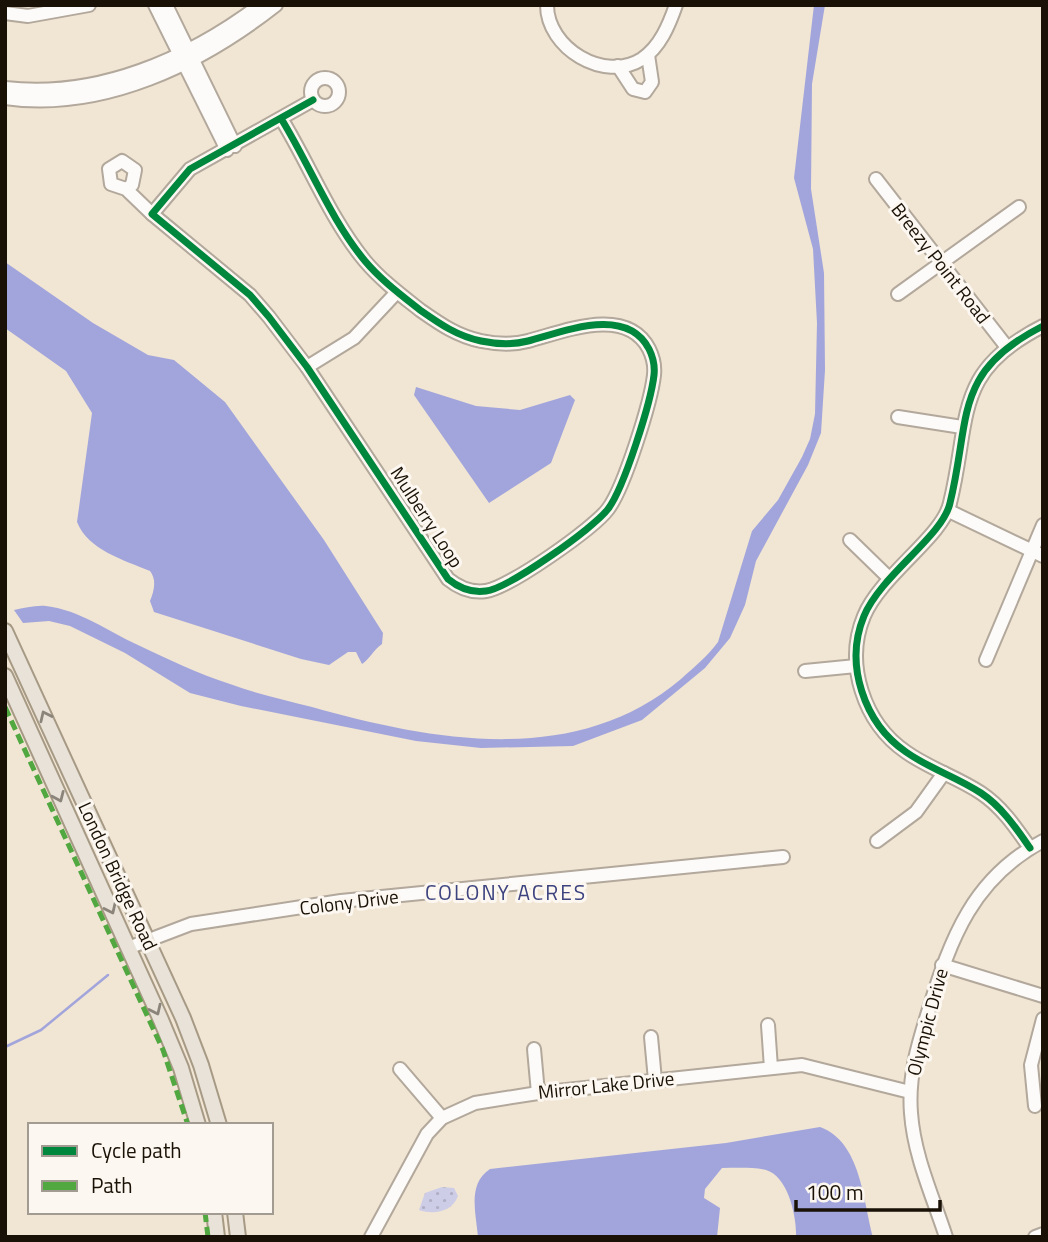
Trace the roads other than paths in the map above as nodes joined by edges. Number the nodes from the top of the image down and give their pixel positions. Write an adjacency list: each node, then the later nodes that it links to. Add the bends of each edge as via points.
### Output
1 (89, 5): 8 (street, via 28,16)
2 (155, 5): 10 (street)
3 (166, 5): 10 (street)
4 (260, 5): 10 (street)
5 (276, 5): 10 (street)
6 (547, 5): 11 (street, via 551,30 570,51)
7 (676, 5): 9 (street, via 664,35)
8 (5, 13)
9 (648, 55): 11 (street); 11 (street, via 652,82 645,92 633,89)
10 (186, 57): 12 (street, via 96,84); 13 (street, via 127,87 85,97); 16 (street)
11 (618, 66)
12 (5, 88)
13 (5, 99)
14 (313, 100): 15 (street)
15 (282, 120): 16 (street); 22 (street, Mulberry Loop, via 351,243)
16 (231, 148): 20 (street, via 190,169)
17 (876, 179): 21 (street, Breezy Point Road)
18 (125, 189): 20 (street, Mulberry Loop)
19 (1019, 207): 21 (street)
20 (152, 214): 26 (street, Mulberry Loop, via 250,295)
21 (943, 264): 23 (street); 25 (street, Breezy Point Road)
22 (397, 292): 26 (street, via 354,338); 26 (street, Mulberry Loop, via 442,326 485,342 527,342 566,329 614,326 632,331 644,342 652,355 654,377 623,481 608,509 587,530 494,590 477,592 456,585 442,573)
23 (898, 294)
24 (1043, 326): 25 (street)
25 (1006, 346): 28 (street, via 983,373)
26 (307, 367)
27 (898, 417): 28 (street)
28 (962, 427): 29 (street)
29 (948, 511): 32 (street); 33 (street)
30 (1043, 525): 32 (street)
31 (850, 540): 33 (street)
32 (1037, 553): 35 (street)
33 (888, 577): 36 (street, via 863,618)
34 (5, 631): 38 (main road, London Bridge Road)
35 (986, 660)
36 (856, 666): 37 (street); 40 (street, via 870,711 887,736)
37 (805, 671)
38 (26, 676): 39 (street); 45 (main road, London Bridge Road, one-way to 38)
39 (6, 681): 46 (main road, London Bridge Road, one-way to 46)
40 (944, 773): 41 (street, via 916,812); 43 (street, via 990,801)
41 (877, 841)
42 (1043, 841): 43 (street, Olympic Drive)
43 (1030, 848): 47 (street, Olympic Drive, via 975,898)
44 (783, 857): 45 (street, Colony Drive, via 341,901 191,924)
45 (148, 941): 46 (street, Colony Drive); 61 (main road, London Bridge Road, via 192,1040)
46 (128, 948): 60 (main road, London Bridge Road, one-way to 60, via 181,1068)
47 (942, 965): 48 (street); 56 (street, Olympic Drive, via 915,1054)
48 (1043, 996)
49 (1043, 1019): 58 (street, via 1031,1065)
50 (768, 1025): 53 (street)
51 (652, 1037): 55 (street)
52 (534, 1049): 57 (street)
53 (771, 1068): 55 (street, Mirror Lake Drive); 56 (street, Mirror Lake Drive, via 802,1065)
54 (400, 1069): 59 (street)
55 (655, 1080): 57 (street, Mirror Lake Drive)
56 (910, 1092): 68 (street, Olympic Drive, via 914,1137)
57 (538, 1093): 59 (street, Mirror Lake Drive, via 490,1100)
58 (1035, 1106)
59 (442, 1118): 67 (street, via 419,1146)
60 (197, 1123)
61 (218, 1123)
62 (215, 1214): 65 (main road)
63 (235, 1214): 66 (main road)
64 (1043, 1234): 69 (street)
65 (217, 1237)
66 (237, 1237)
67 (371, 1237)
68 (946, 1237)
69 (1035, 1237)

